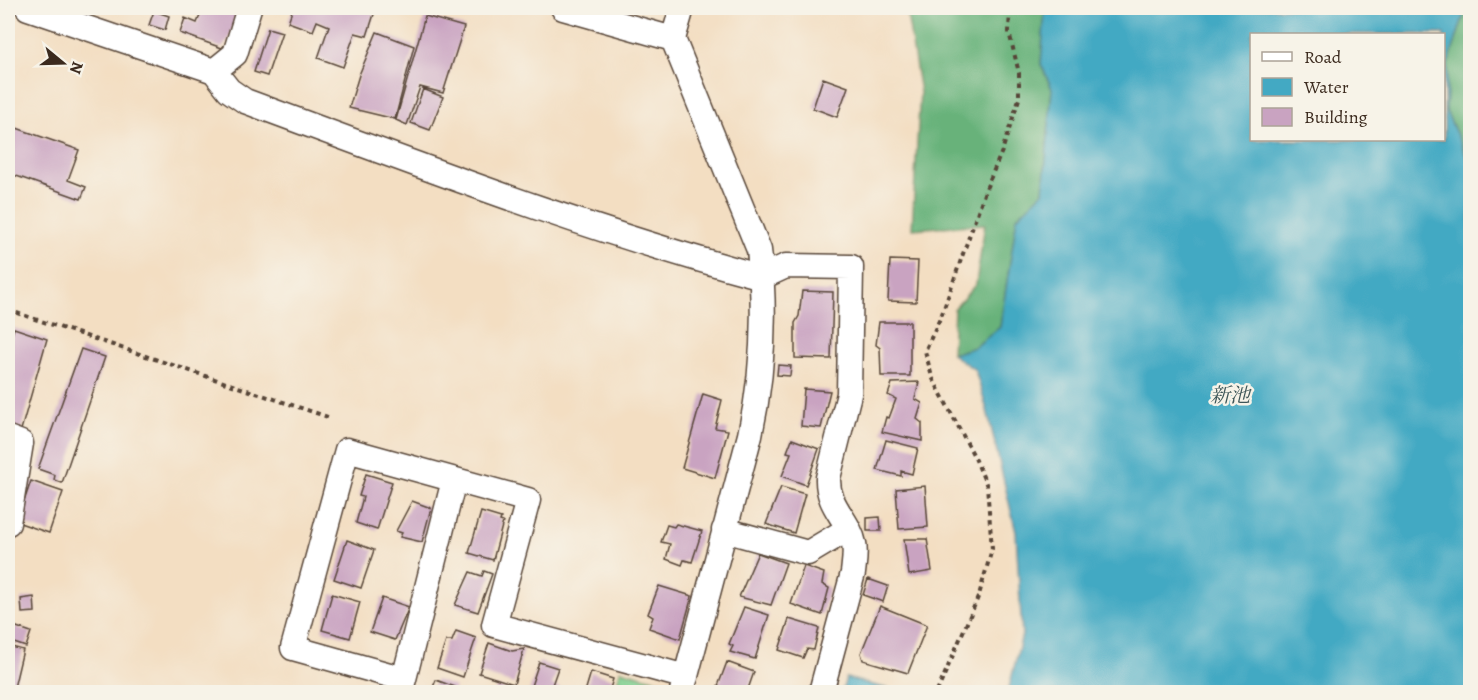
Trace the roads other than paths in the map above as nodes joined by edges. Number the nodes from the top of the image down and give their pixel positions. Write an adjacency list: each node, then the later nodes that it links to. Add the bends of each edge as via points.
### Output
1 (28, 8): 6 (street)
2 (249, 8): 6 (street, via 235,54)
3 (563, 8): 5 (street)
4 (682, 8): 5 (street)
5 (673, 39): 7 (street, via 759,250)
6 (214, 70): 7 (street, via 245,101 502,196)
7 (762, 277): 11 (street, via 786,266 851,267 849,394 828,478 828,491); 12 (street, via 758,400)
8 (8, 438): 10 (street, via 21,443)
9 (454, 480): 13 (street, via 528,500 494,625); 14 (street); 14 (street, via 347,450 293,648)
10 (8, 523)
11 (848, 529): 12 (street, via 808,553); 15 (street, via 854,543 854,573)
12 (724, 530): 13 (street)
13 (684, 685)
14 (402, 686)
15 (821, 693)

